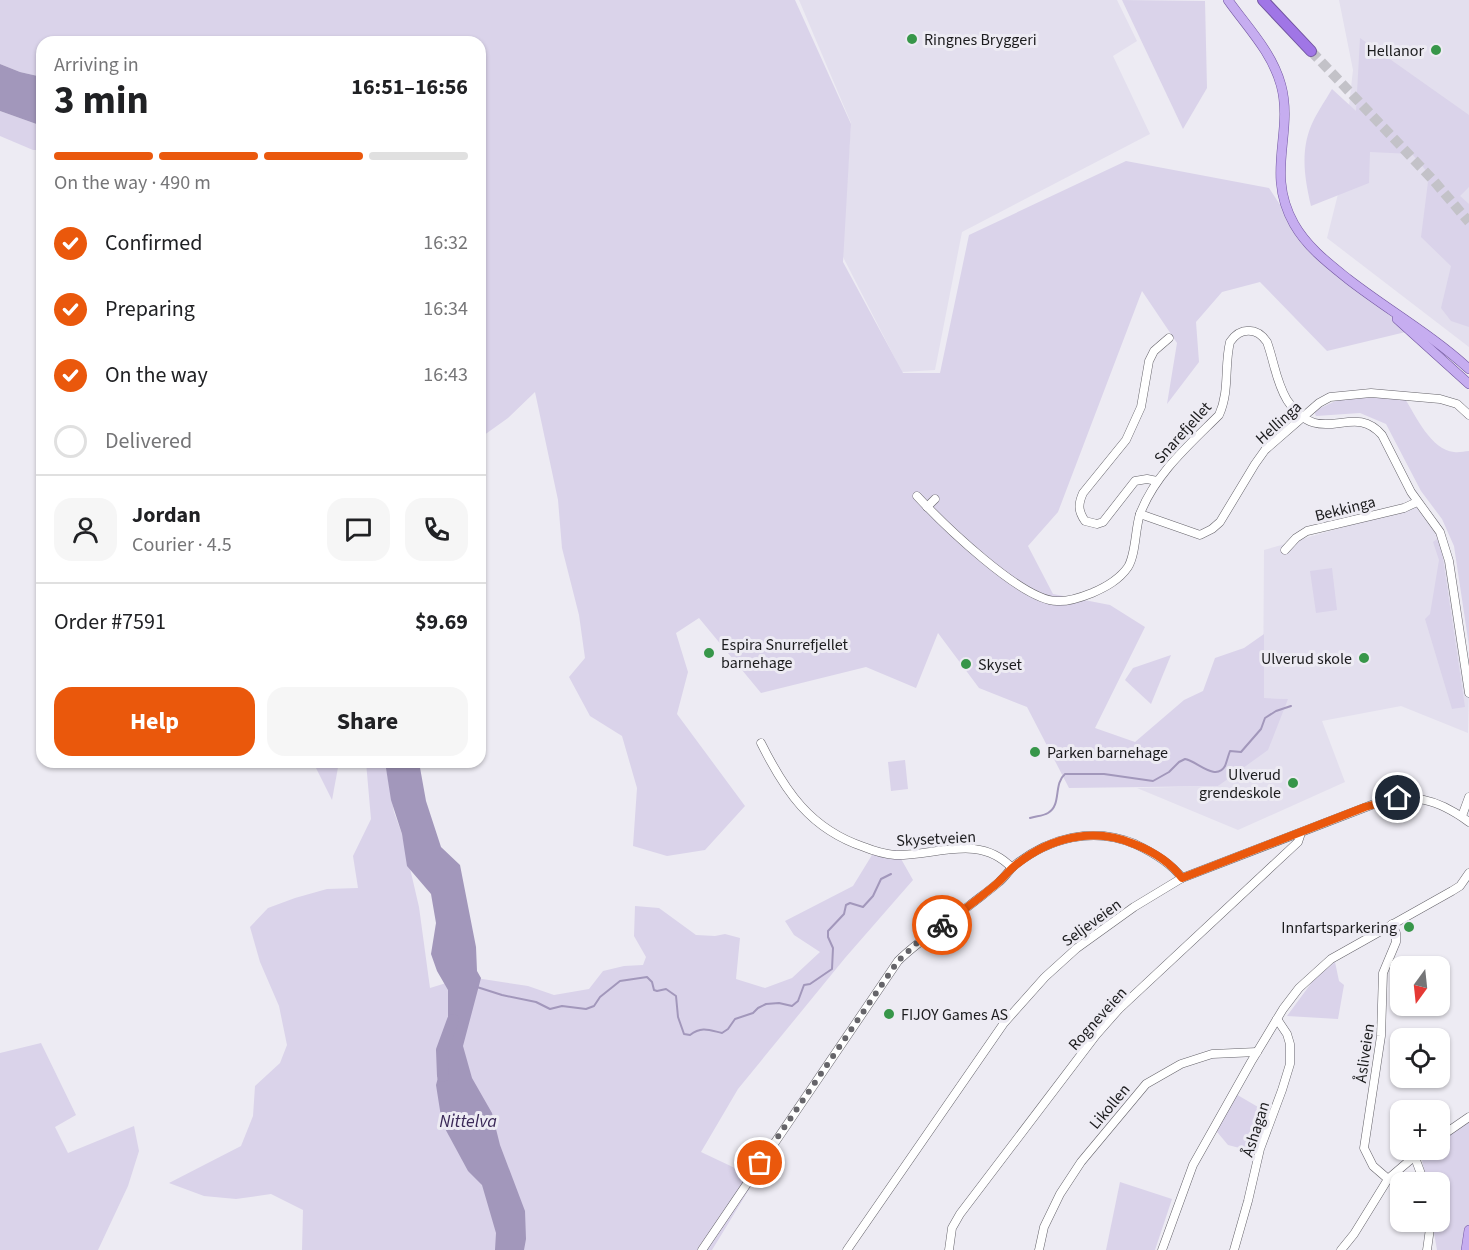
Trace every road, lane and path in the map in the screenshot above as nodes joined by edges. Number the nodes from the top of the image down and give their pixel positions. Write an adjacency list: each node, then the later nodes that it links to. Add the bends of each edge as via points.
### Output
1 (1228, 0): 4 (main road, via 1265,50 1281,85 1284,114 1280,178 1294,223 1317,253)
2 (1263, 0): 3 (highway)
3 (1311, 51)
4 (1387, 309): 6 (main road); 7 (main road)
5 (1169, 338): 10 (street, via 1154,351 1141,407 1126,440 1083,493 1080,515 1091,523 1103,522 1135,481)
6 (1469, 369)
7 (1469, 384)
8 (1469, 415): 9 (street, Hellinga, via 1447,400 1371,393 1330,397)
9 (1303, 418): 10 (street, Snarefjellet, via 1283,392 1265,339 1253,331 1240,332 1229,345 1227,389 1219,415); 13 (street, via 1321,425 1353,422 1375,429 1382,435); 15 (street, Hellinga, via 1265,450 1220,522 1203,535)
10 (1157, 481): 15 (street, Snarefjellet)
11 (917, 496): 14 (street, Snarefjellet)
12 (935, 499): 14 (street)
13 (1417, 501): 16 (street, Bekkinga, via 1404,508 1307,531); 17 (street, via 1434,522 1447,551)
14 (927, 507): 15 (street, Snarefjellet, via 1007,578 1032,594 1056,602 1083,597 1120,577 1130,564)
15 (1140, 514)
16 (1285, 550)
17 (1469, 693)
18 (761, 743): 22 (street, Skysetveien, via 793,798 819,824 841,838 895,855 984,849)
19 (1469, 797): 20 (street)
20 (1465, 819): 21 (street, Seljeveien, via 1429,800 1398,798)
21 (1302, 832): 24 (street, Seljeveien); 36 (street, Rogneveien, via 1298,842 1096,1035 960,1214 952,1228)
22 (1012, 868): 24 (street, via 1052,843 1095,836 1139,846 1169,864); 34 (street, via 898,961)
23 (1469, 873): 25 (street, via 1460,886)
24 (1182, 878): 35 (street, Seljeveien, via 1095,933 1030,992 999,1030)
25 (1392, 924): 26 (street, via 1320,968 1299,988); 31 (street, Åsliveien, via 1396,942 1383,973 1381,1036 1364,1139 1366,1155)
26 (1277, 1019): 27 (street); 39 (street, Åshagan, via 1290,1044 1290,1065 1260,1149)
27 (1257, 1052): 37 (street, Likollen, via 1212,1054 1181,1064 1146,1084 1081,1162 1060,1194 1044,1227); 38 (street, via 1193,1165)
28 (1469, 1118): 29 (street)
29 (1450, 1130)
30 (1409, 1160): 31 (street)
31 (1388, 1179): 40 (street)
32 (1469, 1230): 42 (main road)
33 (1429, 1232): 41 (street)
34 (702, 1250)
35 (848, 1250)
36 (949, 1250)
37 (1039, 1250)
38 (1162, 1250)
39 (1234, 1250)
40 (1341, 1250)
41 (1427, 1250)
42 (1466, 1250)

